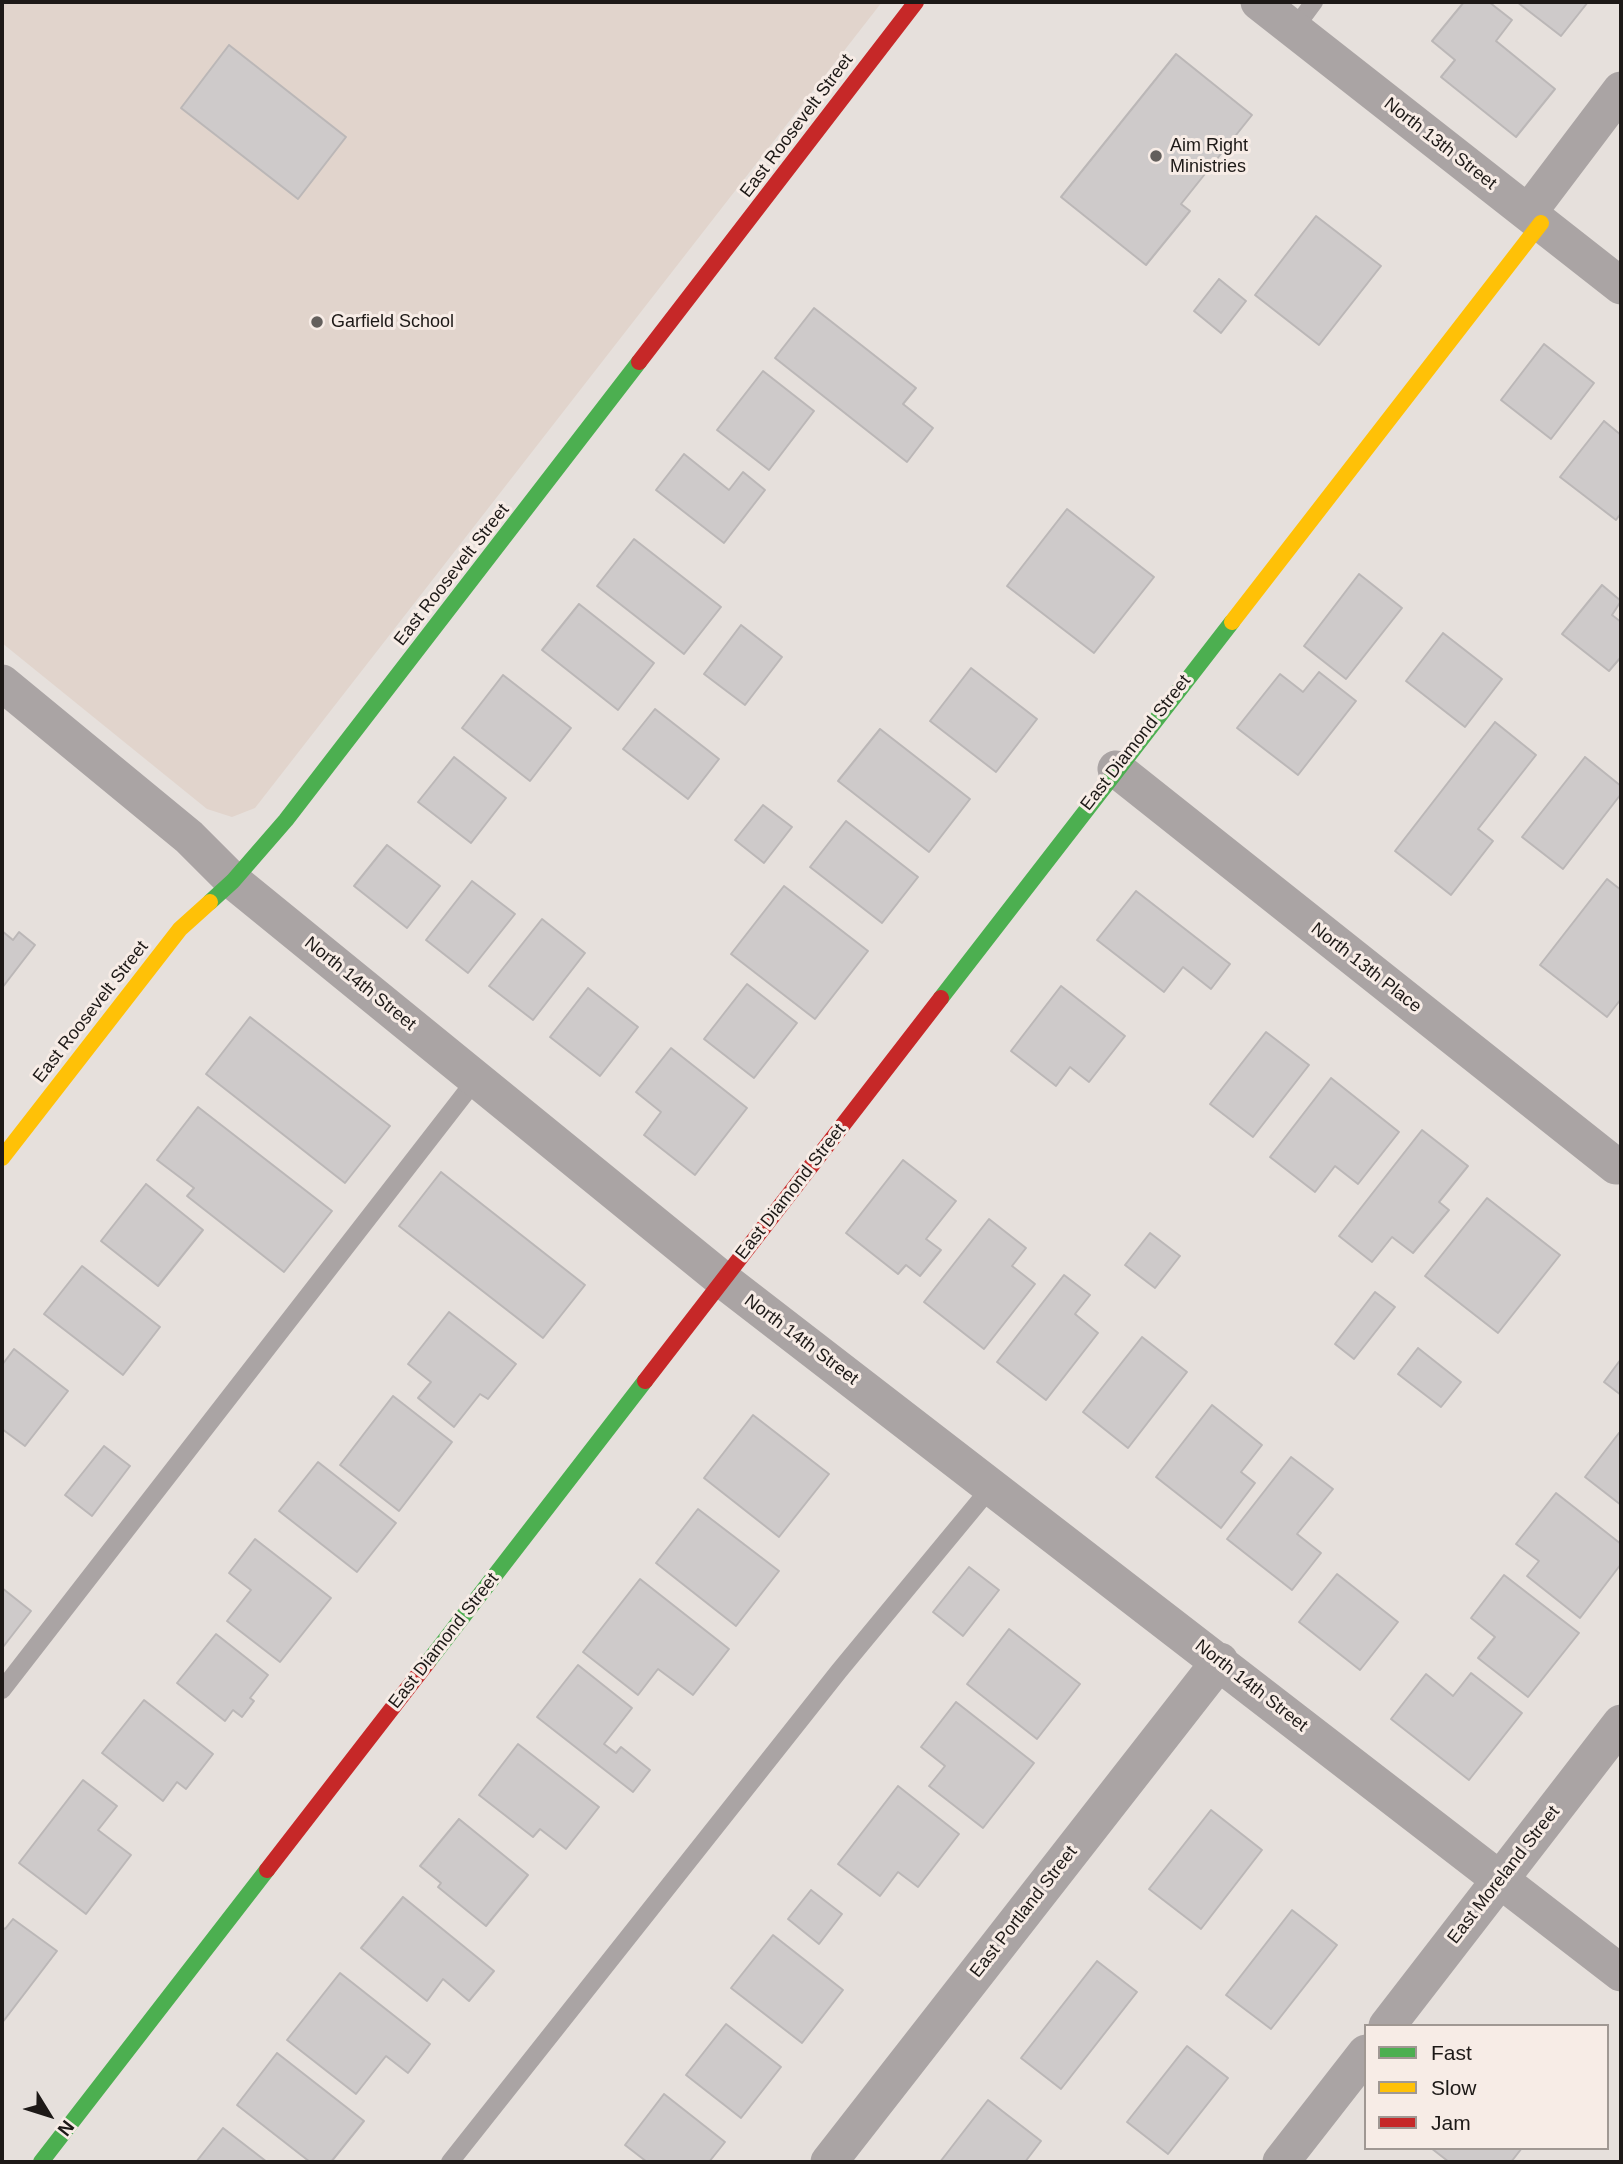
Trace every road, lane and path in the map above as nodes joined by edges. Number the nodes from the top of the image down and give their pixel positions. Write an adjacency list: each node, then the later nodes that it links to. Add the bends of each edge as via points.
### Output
1 (916, 2): 9 (street, East Roosevelt Street, via 295,810)
2 (1259, 2): 3 (street, North 13th Street)
3 (1304, 15): 5 (street, North 13th Street)
4 (1621, 90): 5 (street, East Diamond Street)
5 (1534, 218): 6 (street, North 13th Street); 8 (street, East Diamond Street)
6 (1621, 286)
7 (2, 683): 9 (street, North 14th Street, via 189,837)
8 (1116, 769): 14 (street, North 13th Place); 15 (street, East Diamond Street)
9 (233, 881): 10 (street, North 14th Street); 12 (street, East Roosevelt Street, via 180,929)
10 (477, 1078): 15 (street, North 14th Street); 18 (lane)
11 (2, 1121): 12 (lane)
12 (20, 1135): 13 (street, East Roosevelt Street)
13 (2, 1158)
14 (1616, 1166)
15 (723, 1280): 16 (street, North 14th Street); 24 (street, East Diamond Street)
16 (992, 1486): 17 (street, North 14th Street); 25 (lane, via 839,1671)
17 (1220, 1661): 20 (street, North 14th Street); 26 (street, East Portland Street)
18 (2, 1690)
19 (1621, 1723): 20 (street, East Moreland Street)
20 (1501, 1878): 21 (street, North 14th Street); 22 (street, East Moreland Street)
21 (1621, 1973)
22 (1389, 2024)
23 (1364, 2056): 27 (street)
24 (41, 2162)
25 (450, 2162)
26 (829, 2162)
27 (1281, 2162)

